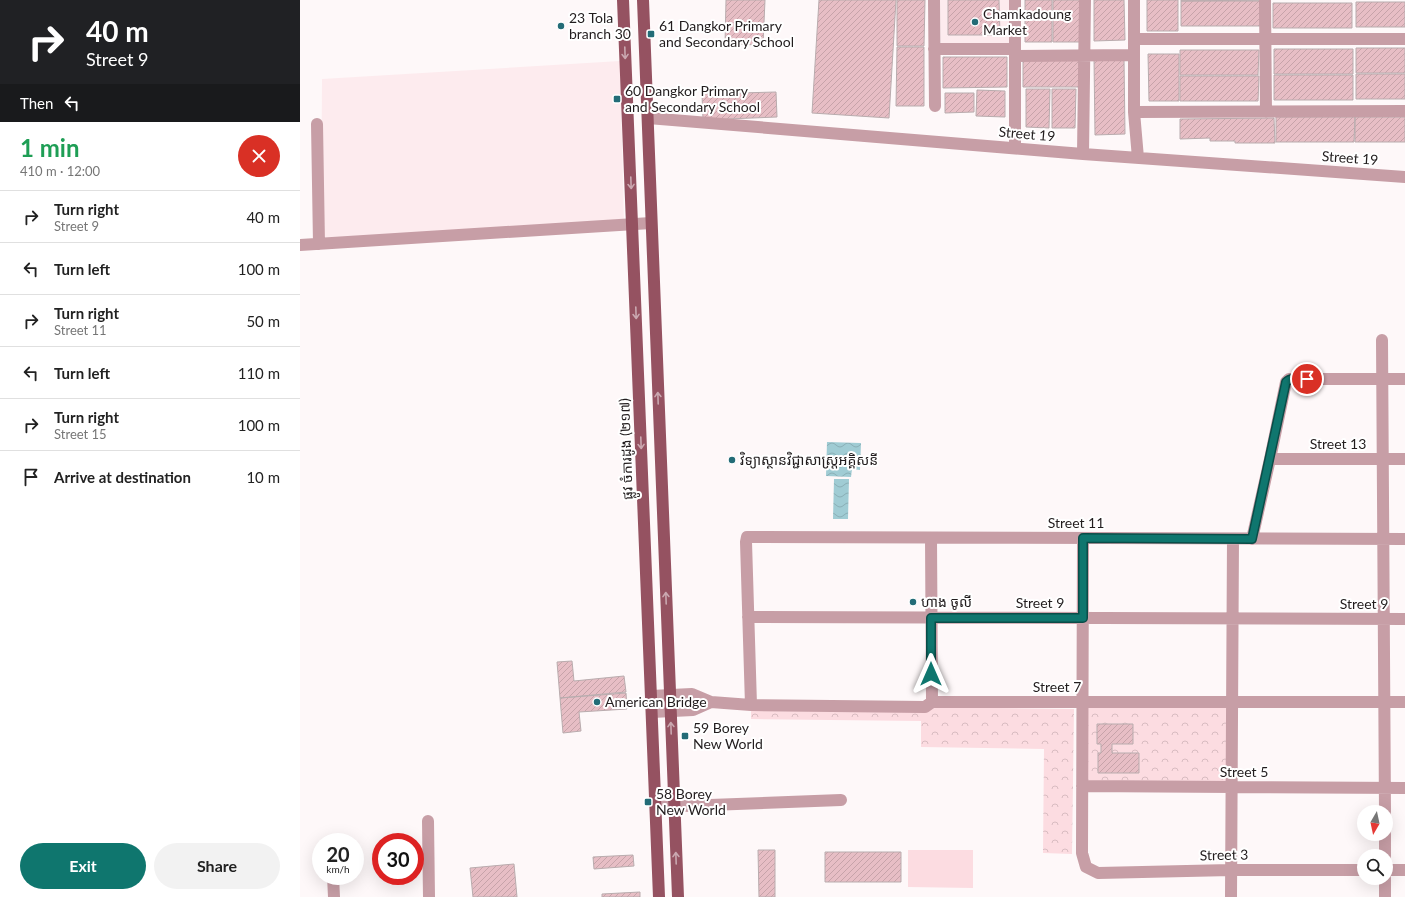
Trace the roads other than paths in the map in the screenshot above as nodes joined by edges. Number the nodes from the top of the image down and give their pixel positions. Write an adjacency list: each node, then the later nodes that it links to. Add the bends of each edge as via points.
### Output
1 (623, 0): 26 (main road, ផ្លូវ ចំការដូង (២១៧), one-way to 26)
2 (643, 0): 19 (main road)
3 (934, 0): 11 (street)
4 (1015, 0): 12 (street)
5 (1085, 0): 13 (street)
6 (1134, 0): 8 (street)
7 (1266, 0): 9 (street)
8 (1134, 39): 9 (street); 14 (street)
9 (1266, 39): 10 (street); 18 (street)
10 (1405, 39)
11 (934, 49): 12 (street); 15 (street)
12 (1015, 52): 13 (street); 21 (street)
13 (1084, 55): 14 (street); 22 (street)
14 (1134, 55): 17 (street)
15 (935, 106)
16 (1405, 111): 18 (street)
17 (1134, 112): 18 (street); 23 (street)
18 (1266, 112)
19 (648, 118): 21 (street, Street 19); 25 (main road)
20 (317, 124): 27 (street)
21 (1015, 148): 22 (street, Street 19)
22 (1083, 154): 23 (street, Street 19)
23 (1138, 158): 24 (street, Street 19)
24 (1405, 177)
25 (651, 223): 26 (street); 47 (main road, one-way to 25)
26 (632, 225): 27 (street); 48 (main road, ផ្លូវ ចំការដូង (២១៧), one-way to 48)
27 (320, 244): 28 (street)
28 (300, 245)
29 (1382, 340): 30 (street)
30 (1382, 379): 31 (street); 32 (street, via 1289,379 1286,382); 33 (street)
31 (1405, 379)
32 (1270, 459): 33 (street, Street 13); 38 (street)
33 (1383, 459): 34 (street, Street 13); 39 (street)
34 (1405, 459)
35 (931, 538): 36 (street, Street 11); 41 (street, Street 11, via 747,537); 42 (street)
36 (1083, 538): 37 (street, Street 11); 43 (street)
37 (1233, 538): 38 (street, Street 11); 44 (street)
38 (1252, 539): 39 (street, Street 11)
39 (1383, 539): 40 (street, Street 11); 45 (street)
40 (1405, 539)
41 (748, 617): 42 (street, Street 9); 55 (street)
42 (931, 618): 43 (street, Street 9); 50 (street)
43 (1083, 618): 44 (street, Street 9); 51 (street)
44 (1233, 619): 45 (street, Street 9); 52 (street)
45 (1383, 619): 46 (street, Street 9); 53 (street)
46 (1405, 619)
47 (670, 695): 48 (street, Street 7); 49 (street, Street 7, via 692,694); 56 (main road)
48 (651, 696): 57 (main road, ផ្លូវ ចំការដូង (២១៧))
49 (712, 702): 55 (street, Street 7); 56 (street, Street 7, via 693,710)
50 (932, 702): 51 (street, Street 7); 55 (street, Street 7, via 926,707)
51 (1082, 702): 52 (street, Street 7); 58 (street)
52 (1232, 702): 53 (street, Street 7); 59 (street)
53 (1384, 702): 54 (street, Street 7); 60 (street)
54 (1405, 702)
55 (751, 704)
56 (670, 711): 57 (street, Street 7); 65 (main road, one-way to 56)
57 (652, 712): 64 (main road, ផ្លូវ ចំការដូង (២១៧))
58 (1082, 786): 59 (street, Street 5); 67 (street, Street 3, via 1082,853 1086,867 1098,873)
59 (1232, 787): 60 (street, Street 5); 67 (street)
60 (1384, 788): 61 (street, Street 5); 63 (street)
61 (1405, 788)
62 (842, 800): 65 (street)
63 (1385, 805)
64 (656, 807): 65 (street); 75 (main road, ផ្លូវ ចំការដូង (២១៧))
65 (674, 807): 76 (main road, one-way to 65)
66 (428, 821): 74 (street)
67 (1232, 870): 68 (street, Street 3); 77 (street)
68 (1357, 870)
69 (1393, 870): 70 (street)
70 (1405, 870)
71 (333, 885): 73 (street)
72 (1385, 885): 78 (street)
73 (334, 897)
74 (429, 897)
75 (659, 897)
76 (678, 897)
77 (1231, 897)
78 (1385, 897)

